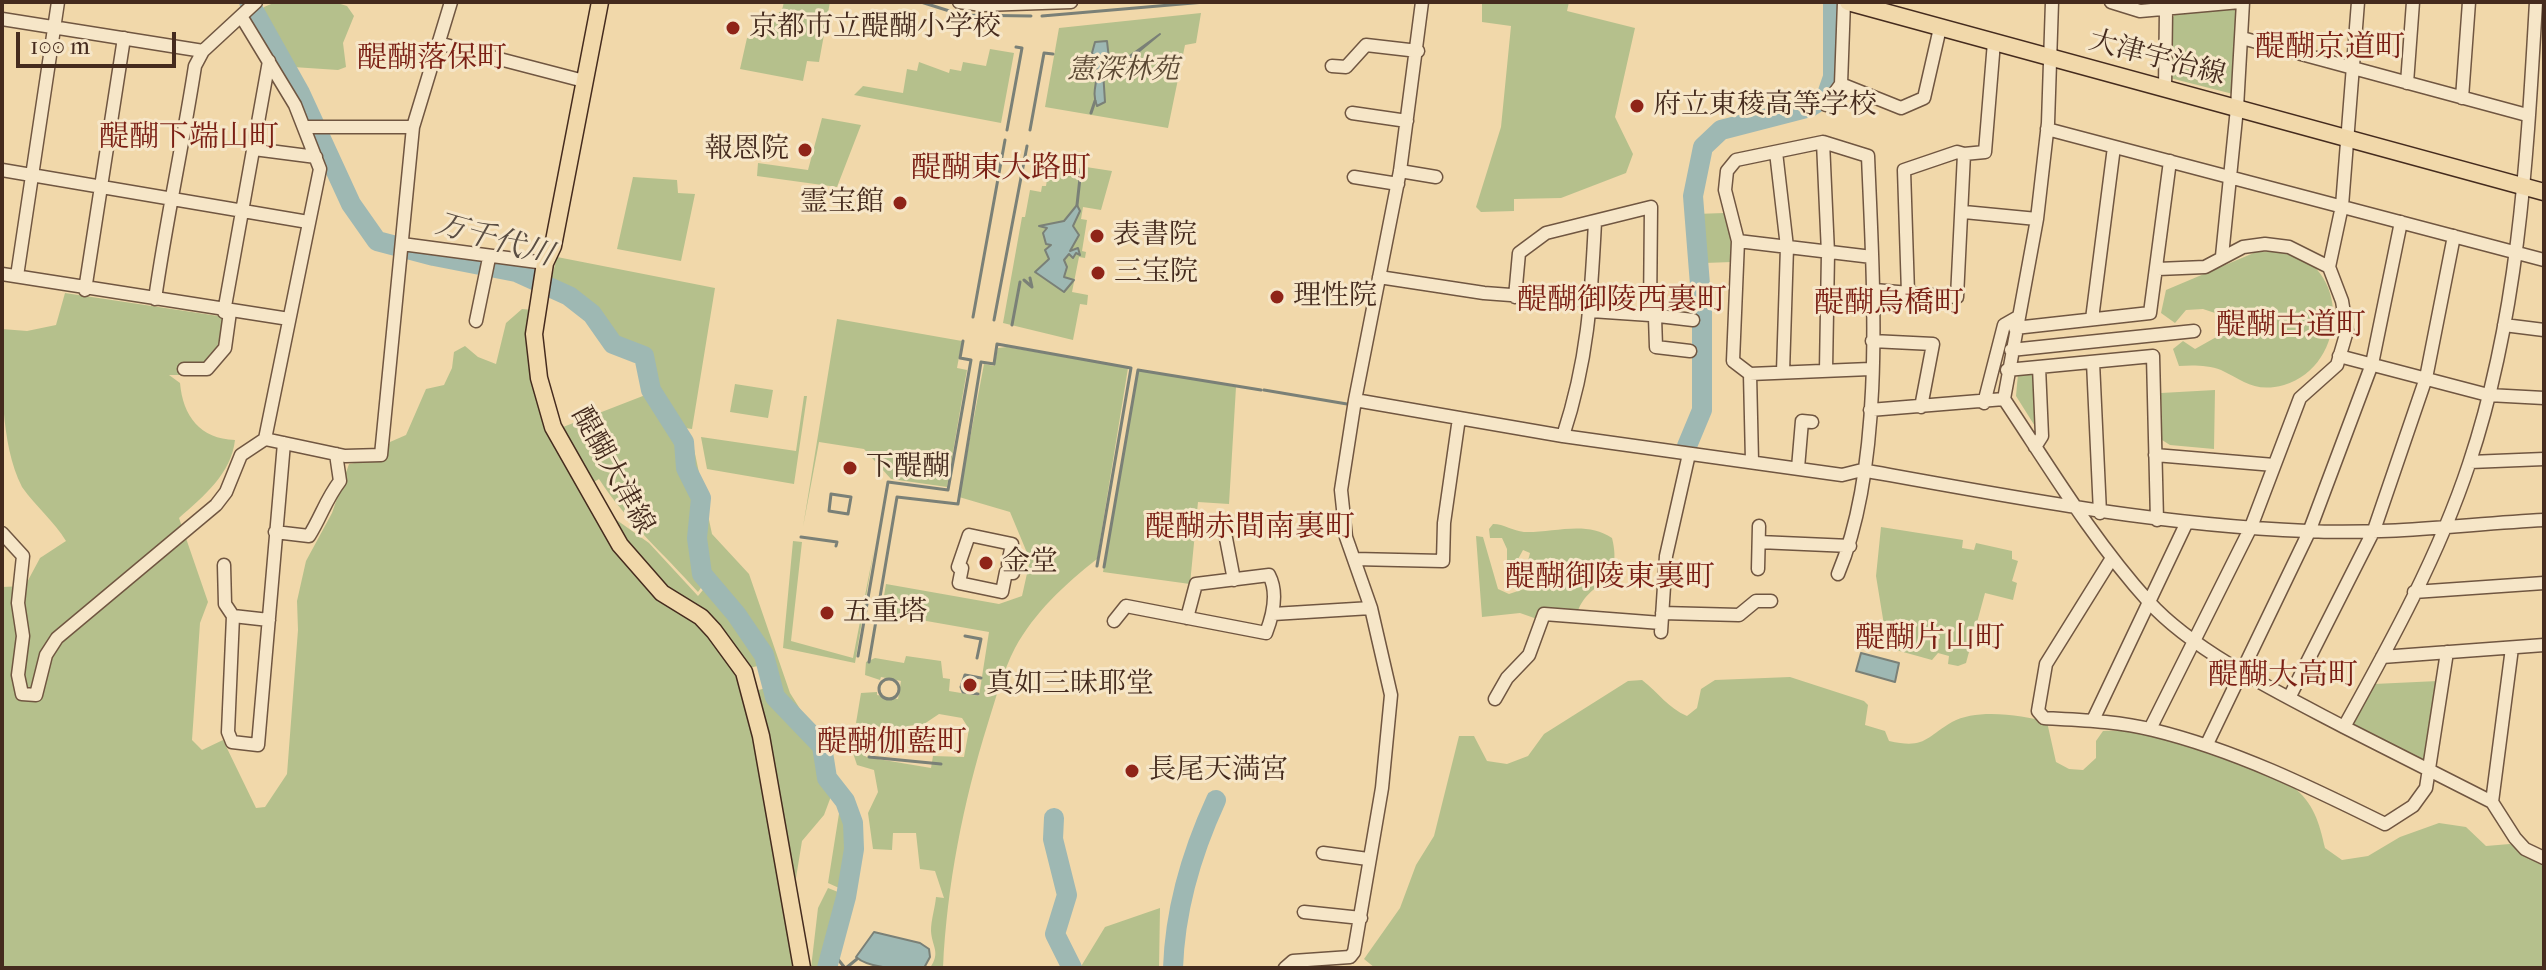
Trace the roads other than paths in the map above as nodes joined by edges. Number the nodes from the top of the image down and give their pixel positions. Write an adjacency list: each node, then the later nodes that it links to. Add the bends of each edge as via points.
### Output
1 (58, 2): 21 (street)
2 (234, 2): 17 (street)
3 (451, 2): 26 (street)
4 (600, 2): 33 (main road, 醍醐大津線)
5 (959, 2): 15 (street)
6 (1071, 2): 15 (street)
7 (1422, 2): 28 (street)
8 (1846, 2): 22 (main road, 大津宇治線); 35 (street)
9 (2052, 2): 29 (street)
10 (2242, 2): 18 (street); 24 (street)
11 (2358, 2): 32 (street)
12 (2413, 2): 34 (street)
13 (2469, 2): 37 (street)
14 (2536, 2): 20 (street)
15 (1041, 3)
16 (2116, 3): 18 (street, via 2140,11)
17 (249, 9): 27 (street); 30 (street)
18 (2166, 11): 36 (street)
19 (2, 19): 21 (street)
20 (2539, 24): 41 (street)
21 (55, 28): 23 (street); 55 (street)
22 (1940, 28): 25 (main road, 大津宇治線); 35 (street, via 1924,98 1901,108)
23 (124, 38): 27 (street); 60 (street)
24 (2242, 38): 32 (street); 39 (street)
25 (1994, 42): 29 (main road, 大津宇治線); 51 (street, via 1985,152)
26 (438, 43): 33 (street); 44 (street)
27 (203, 51): 63 (street, via 195,66)
28 (1418, 51): 31 (street, via 1366,45 1346,67); 42 (street)
29 (2051, 57): 36 (main road, 大津宇治線); 45 (street)
30 (269, 61): 43 (street); 49 (street)
31 (1332, 66)
32 (2353, 68): 34 (street); 46 (street)
33 (584, 81): 85 (main road, 醍醐大津線)
34 (2407, 83): 37 (street)
35 (1841, 84): 38 (street)
36 (2165, 88): 39 (main road, 大津宇治線)
37 (2462, 98): 41 (street)
38 (1826, 105)
39 (2237, 108): 46 (main road, 大津宇治線); 58 (street)
40 (1352, 113): 42 (street)
41 (2527, 115): 61 (street)
42 (1407, 121): 59 (street)
43 (311, 127): 44 (street); 52 (street)
44 (413, 127): 74 (street)
45 (2047, 129): 48 (street); 67 (street)
46 (2348, 138): 61 (main road, 大津宇治線); 64 (street)
47 (1823, 142): 50 (street); 75 (street); 78 (street, via 1868,156)
48 (2114, 147): 53 (street); 96 (street)
49 (254, 149): 52 (street); 65 (street)
50 (1776, 152): 72 (street, via 1736,160 1727,171 1726,199); 73 (street)
51 (1964, 154): 66 (street); 89 (street, via 1904,170)
52 (316, 157): 68 (street, via 320,169)
53 (2170, 161): 58 (street); 82 (street)
54 (2, 170): 55 (street)
55 (32, 173): 60 (street); 84 (street)
56 (1354, 177): 59 (street)
57 (1436, 177): 59 (street)
58 (2229, 177): 64 (street); 77 (street)
59 (1399, 178): 86 (street)
60 (102, 184): 63 (street); 87 (street)
61 (2522, 186): 62 (main road, 大津宇治線); 76 (street)
62 (2544, 192)
63 (171, 200): 65 (street); 91 (street)
64 (2342, 206): 70 (street); 81 (street)
65 (243, 212): 68 (street); 93 (street)
66 (1964, 212): 67 (street); 89 (street, via 1957,297)
67 (2037, 219): 99 (street)
68 (308, 222): 95 (street)
69 (1595, 222): 90 (street, via 1546,233 1519,253); 92 (street); 94 (street, via 1651,207)
70 (2401, 222): 71 (street); 108 (street)
71 (2454, 236): 76 (street); 116 (street)
72 (1738, 241): 73 (street); 115 (street, via 1733,361)
73 (1787, 247): 75 (street); 114 (street)
74 (402, 248): 80 (street); 130 (street, via 381,455)
75 (1828, 253): 78 (street); 112 (street)
76 (2518, 253): 79 (street); 100 (street)
77 (2222, 256): 81 (street, via 2265,244 2289,247); 82 (street, via 2205,267)
78 (1872, 257): 88 (street)
79 (2544, 260)
80 (488, 264): 85 (street); 98 (street)
81 (2329, 267): 106 (street, via 2347,331)
82 (2158, 269): 96 (street, via 2150,313)
83 (2, 274): 84 (street)
84 (17, 276): 87 (street)
85 (543, 276): 193 (main road, 醍醐大津線, via 534,334 553,427 620,545 662,593 701,617 744,672 761,736)
86 (1379, 277): 90 (street); 120 (street)
87 (85, 290): 91 (street)
88 (1874, 290): 89 (street); 103 (street)
89 (1908, 293)
90 (1515, 297): 92 (street)
91 (155, 299): 93 (street)
92 (1591, 306): 94 (street); 126 (street, via 1581,381)
93 (227, 312): 95 (street); 110 (street, via 225,348 207,369)
94 (1653, 316): 97 (street); 105 (street, via 1656,347)
95 (289, 319): 127 (street)
96 (2092, 319): 99 (street)
97 (1693, 320)
98 (476, 321)
99 (2016, 323): 104 (street); 121 (street, via 2004,325)
100 (2504, 325): 101 (street); 117 (street)
101 (2544, 330)
102 (2194, 331): 104 (street)
103 (1872, 341): 111 (street); 122 (street, via 1933,344)
104 (2011, 350): 113 (street)
105 (1690, 351)
106 (2339, 356): 108 (street); 136 (street, via 2337,365 2300,398)
107 (2093, 362): 109 (street); 132 (street, via 2153,356); 140 (street)
108 (2372, 364): 116 (street); 149 (street)
109 (2039, 367): 113 (street); 129 (street, via 2042,436)
110 (184, 369)
111 (1870, 369): 112 (street); 123 (street)
112 (1826, 370): 114 (street)
113 (2007, 370): 119 (street)
114 (1783, 372): 115 (street)
115 (1750, 374): 134 (street)
116 (2426, 378): 117 (street); 147 (street)
117 (2488, 395): 118 (street); 135 (street)
118 (2544, 398)
119 (2004, 399): 121 (street); 129 (street)
120 (1355, 400): 124 (street); 155 (street, via 1341,490)
121 (1984, 403): 122 (street)
122 (1921, 407): 123 (street)
123 (1870, 410): 138 (street)
124 (1459, 418): 126 (street); 155 (street, via 1443,561)
125 (1812, 422): 137 (street, via 1802,421)
126 (1563, 436): 131 (street)
127 (265, 439): 128 (street); 150 (street, via 241,455 216,505 57,638 46,655 36,695 29,697 22,694 18,675 23,556)
128 (284, 443): 130 (street); 148 (street)
129 (2035, 447): 139 (street)
130 (336, 454): 148 (street, via 340,481 309,536)
131 (1689, 454): 134 (street); 172 (street, via 1666,556)
132 (2155, 455): 136 (street); 141 (street)
133 (2544, 459): 135 (street)
134 (1752, 461): 137 (street)
135 (2470, 462): 145 (street)
136 (2274, 465): 146 (street)
137 (1798, 468): 138 (street, via 1842,475)
138 (1862, 470): 139 (street); 153 (street)
139 (2077, 510): 140 (street); 154 (street)
140 (2100, 513): 141 (street)
141 (2157, 520): 143 (street)
142 (2544, 520): 145 (street)
143 (2186, 524): 146 (street); 164 (street)
144 (1759, 526): 152 (street)
145 (2446, 526): 147 (street); 162 (street)
146 (2251, 527): 149 (street); 174 (street)
147 (2374, 530): 149 (street); 180 (street)
148 (275, 532): 170 (street)
149 (2309, 532): 179 (street)
150 (2, 533)
151 (1225, 533): 159 (street)
152 (1759, 542): 153 (street); 157 (street)
153 (1850, 546): 158 (street)
154 (2112, 558): 164 (street); 182 (street, via 2046,664 2038,711 2044,718)
155 (1354, 559): 165 (street)
156 (224, 565): 168 (street, via 225,604)
157 (1758, 569)
158 (1838, 574)
159 (1234, 580): 166 (street, via 1269,575 1275,585); 169 (street, via 1196,584)
160 (959, 583): 160 (street, via 961,550 966,551 969,535 1012,544 1008,564 1014,569 1006,572 1002,592)
161 (2544, 583): 162 (street)
162 (2414, 592): 178 (street)
163 (1771, 601): 167 (street, via 1756,601)
164 (2150, 602): 174 (street); 182 (street)
165 (1371, 608): 166 (street); 190 (street, via 1391,695 1382,788)
166 (1273, 614): 169 (street, via 1266,633)
167 (1739, 615): 172 (street); 173 (street)
168 (233, 616): 170 (street); 170 (street, via 228,732 232,742 258,745)
169 (1187, 618): 171 (street, via 1126,606)
170 (269, 620)
171 (1114, 621)
172 (1661, 623): 181 (street, via 1544,614 1529,655)
173 (1748, 628)
174 (2194, 638): 179 (street); 184 (street)
175 (2544, 645): 176 (street)
176 (2512, 648): 177 (street); 187 (street)
177 (2447, 652): 178 (street); 186 (street)
178 (2382, 657): 183 (street)
179 (2240, 671): 180 (street); 185 (street)
180 (2289, 698): 183 (street)
181 (1495, 699)
182 (2093, 720): 184 (street)
183 (2344, 727): 186 (street)
184 (2150, 729): 185 (street)
185 (2207, 744): 186 (street, via 2385,824 2420,798)
186 (2430, 772): 187 (street)
187 (2492, 802): 189 (street, via 2525,849)
188 (1323, 853): 190 (street)
189 (2544, 858)
190 (1368, 859): 192 (street)
191 (1304, 912): 192 (street)
192 (1361, 918): 194 (street, via 1350,957 1293,961)
193 (802, 968)
194 (1285, 968)

